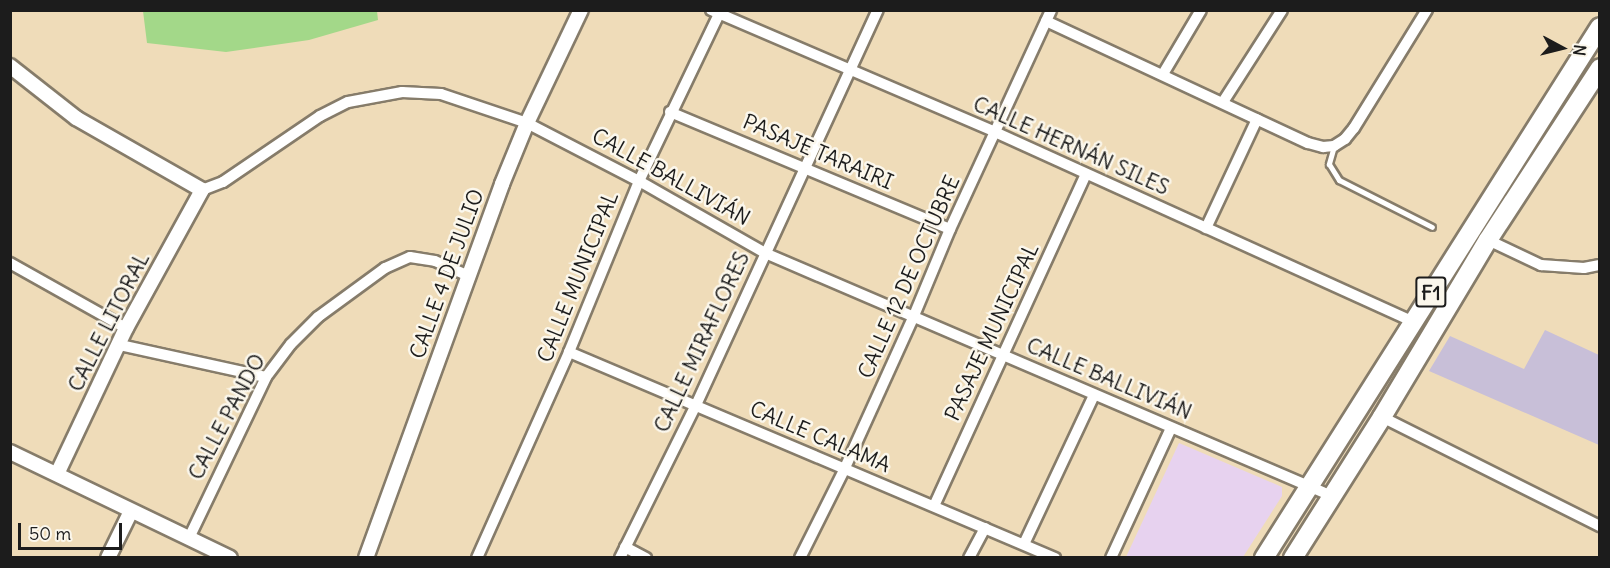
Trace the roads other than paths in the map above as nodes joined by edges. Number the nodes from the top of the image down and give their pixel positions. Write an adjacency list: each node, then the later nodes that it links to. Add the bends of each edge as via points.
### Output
1 (581, 10): 16 (street, CALLE 4 DE JULIO)
2 (878, 10): 11 (street, CALLE MIRAFLORES)
3 (1201, 10): 12 (street)
4 (1282, 10): 13 (street)
5 (1427, 10): 18 (street, via 1354,128)
6 (715, 12): 11 (street, CALLE HERNÁN SILES); 14 (street, CALLE MUNICIPAL)
7 (1049, 16): 12 (street); 17 (street, CALLE 12 DE OCTUBRE)
8 (1599, 27): 32 (highway, F1)
9 (10, 66): 22 (street, via 76,118)
10 (1599, 68): 26 (highway, F1)
11 (850, 71): 17 (street, CALLE HERNÁN SILES); 19 (street, CALLE MIRAFLORES)
12 (1163, 74): 13 (street)
13 (1223, 102): 15 (street)
14 (670, 111): 19 (street, PASAJE TARAIRI); 21 (street, CALLE MUNICIPAL)
15 (1257, 119): 18 (street, via 1308,143); 24 (street)
16 (527, 123): 21 (street, CALLE BALLIVIÁN); 22 (street, CALLE BALLIVIÁN, via 441,94 402,92 358,100 320,116 223,182); 30 (street, CALLE 4 DE JULIO)
17 (995, 132): 20 (street, CALLE HERNÁN SILES); 25 (street, CALLE 12 DE OCTUBRE)
18 (1334, 146): 23 (lane, via 1329,164 1339,180)
19 (804, 166): 25 (street, PASAJE TARAIRI); 27 (street, CALLE MIRAFLORES)
20 (1086, 174): 24 (street, CALLE HERNÁN SILES); 36 (street, PASAJE MUNICIPAL)
21 (639, 181): 27 (street, CALLE BALLIVIÁN); 35 (street, CALLE MUNICIPAL)
22 (202, 190): 33 (street, CALLE LITORAL)
23 (1432, 227)
24 (1206, 228): 32 (street, CALLE HERNÁN SILES)
25 (950, 230): 31 (street, CALLE 12 DE OCTUBRE)
26 (1488, 240): 29 (street, via 1541,265); 40 (highway, F1)
27 (765, 253): 31 (street, CALLE BALLIVIÁN); 39 (street, CALLE MIRAFLORES)
28 (10, 263): 33 (street)
29 (1599, 265)
30 (468, 276): 37 (street, CALLE PANDO, via 435,261 410,257 386,268 318,317); 56 (street, CALLE 4 DE JULIO)
31 (914, 318): 36 (street, CALLE BALLIVIÁN); 43 (street, CALLE 12 DE OCTUBRE)
32 (1412, 321): 45 (highway, F1)
33 (126, 328): 34 (street, CALLE LITORAL)
34 (120, 345): 37 (street); 44 (street, CALLE LITORAL)
35 (569, 352): 39 (street, CALLE CALAMA); 57 (street, CALLE MUNICIPAL)
36 (1001, 356): 38 (street, CALLE BALLIVIÁN); 47 (street, PASAJE MUNICIPAL)
37 (266, 377): 51 (street, CALLE PANDO)
38 (1094, 395): 41 (street, CALLE BALLIVIÁN); 52 (street)
39 (696, 405): 43 (street, CALLE CALAMA); 53 (street, CALLE MIRAFLORES)
40 (1382, 417): 46 (highway, F1); 49 (street)
41 (1171, 428): 45 (street, CALLE BALLIVIÁN); 62 (street)
42 (10, 452): 44 (street)
43 (844, 470): 47 (street, CALLE CALAMA); 59 (street, CALLE 12 DE OCTUBRE)
44 (57, 474): 48 (street)
45 (1310, 486): 46 (street, CALLE BALLIVIÁN); 63 (highway, F1)
46 (1332, 496): 64 (highway, F1)
47 (934, 506): 50 (street, CALLE CALAMA)
48 (131, 511): 51 (street); 54 (street)
49 (1599, 526)
50 (985, 528): 52 (street, CALLE CALAMA); 60 (street)
51 (189, 538): 55 (street)
52 (1024, 544): 61 (street, CALLE CALAMA)
53 (623, 552): 58 (street)
54 (108, 558)
55 (230, 558)
56 (366, 558)
57 (477, 558)
58 (646, 558)
59 (800, 558)
60 (969, 558)
61 (1055, 558)
62 (1111, 558)
63 (1264, 558)
64 (1293, 558)

